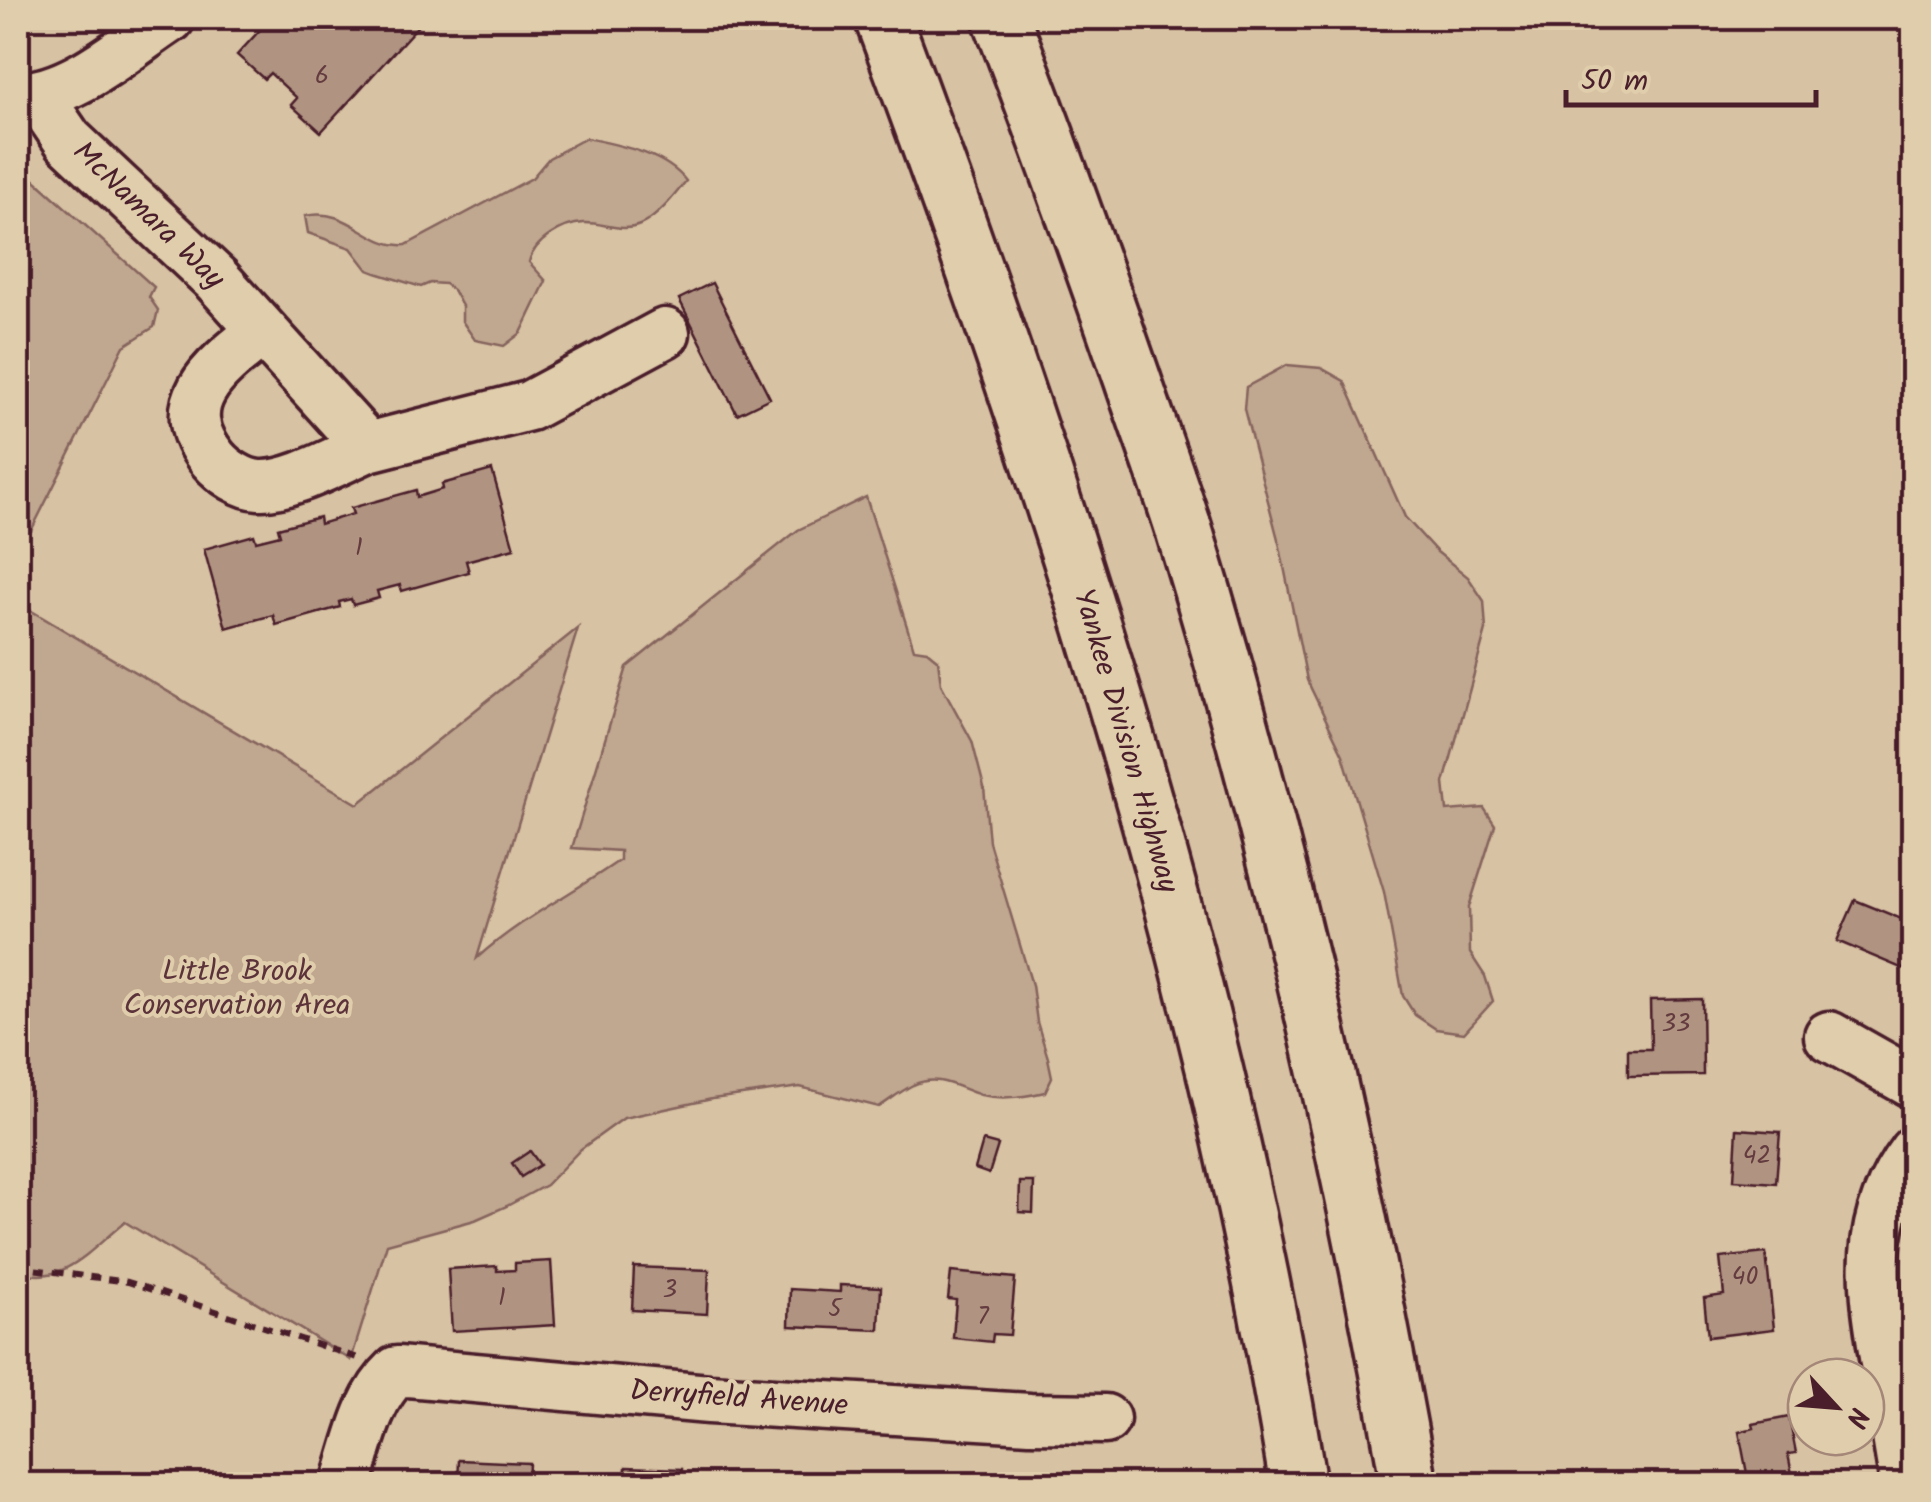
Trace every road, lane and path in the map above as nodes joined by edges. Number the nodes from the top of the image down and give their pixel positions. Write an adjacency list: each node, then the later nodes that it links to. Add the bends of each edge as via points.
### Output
1 (170, 18): 5 (street, via 67,84)
2 (860, 18): 6 (highway)
3 (883, 18): 6 (highway, Yankee Division Highway)
4 (1004, 24): 18 (highway, via 1183,527 1236,712 1354,1198)
5 (28, 96): 7 (street, McNamara Way)
6 (926, 132): 17 (highway, Yankee Division Highway, via 1065,532 1125,736 1244,1206)
7 (264, 332): 9 (street, McNamara Way); 9 (street, via 213,371 198,396 195,425 218,465 256,485 278,484)
8 (665, 333): 9 (street, via 529,406)
9 (368, 447)
10 (1829, 1036): 11 (street)
11 (1914, 1084)
12 (1914, 1151): 19 (street, via 1886,1199 1873,1260)
13 (18, 1267): 14 (path, via 128,1282)
14 (388, 1380): 15 (street, Derryfield Avenue); 16 (street)
15 (1106, 1419)
16 (346, 1484)
17 (1298, 1484)
18 (1410, 1484)
19 (1904, 1484)

